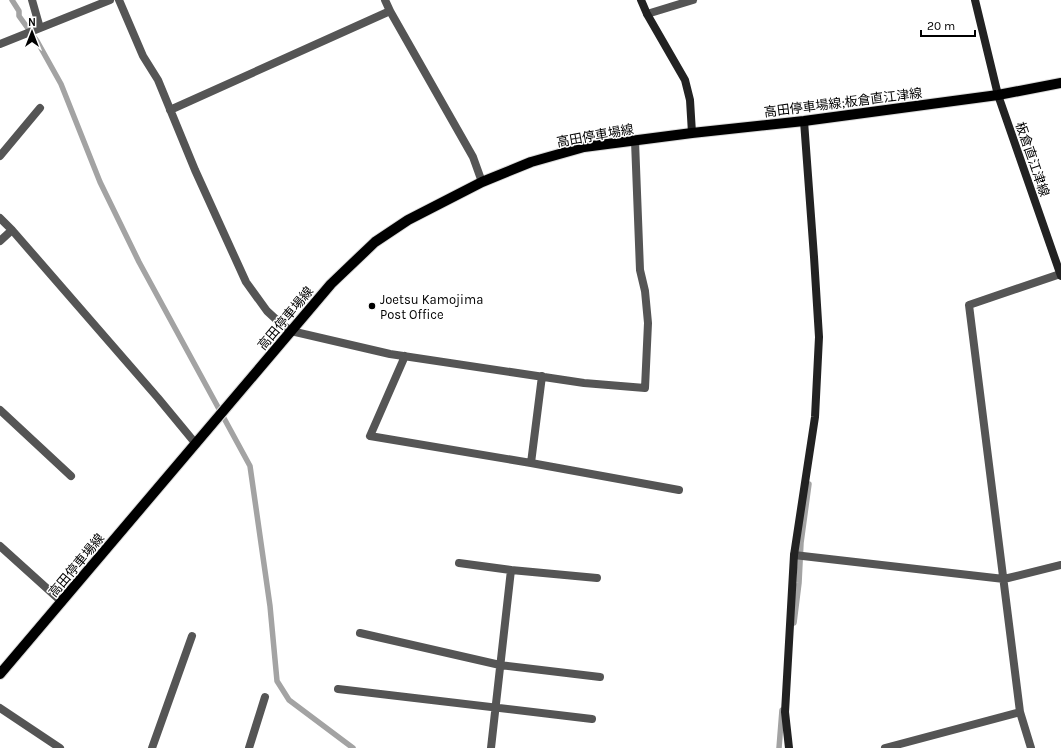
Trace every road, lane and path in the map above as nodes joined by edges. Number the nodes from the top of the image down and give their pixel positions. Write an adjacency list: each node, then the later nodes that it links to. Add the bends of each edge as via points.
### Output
1 (32, 0): 10 (street)
2 (110, 0): 10 (street)
3 (118, 0): 15 (street)
4 (385, 0): 8 (street)
5 (641, 0): 9 (street)
6 (693, 0): 9 (street)
7 (975, 0): 13 (street, 板倉直江津線)
8 (390, 11): 15 (street); 20 (street, via 473,157)
9 (647, 14): 17 (street, via 685,80 690,100)
10 (40, 28): 11 (street)
11 (0, 44)
12 (1061, 82): 13 (main road)
13 (998, 95): 16 (main road, 高田停車場線;板倉直江津線); 24 (street, 板倉直江津線)
14 (40, 108): 19 (street)
15 (170, 110): 25 (street, via 246,282 267,311)
16 (804, 121): 17 (main road, 高田停車場線;板倉直江津線); 34 (street, via 819,336 815,417)
17 (692, 133): 18 (main road, 高田停車場線)
18 (635, 141): 20 (main road, 高田停車場線, via 584,148 531,162); 27 (street, via 640,270 648,323 645,388 584,383)
19 (0, 156)
20 (482, 182): 25 (main road, 高田停車場線, via 408,220 375,242 331,284)
21 (0, 218): 22 (street)
22 (12, 230): 23 (street); 29 (street)
23 (0, 241)
24 (1061, 275): 39 (street, via 969,305)
25 (291, 331): 26 (street); 29 (main road, 高田停車場線)
26 (405, 356): 27 (street); 30 (street, via 370,436)
27 (542, 376): 30 (street)
28 (0, 410): 31 (street)
29 (196, 444): 40 (main road, 高田停車場線)
30 (531, 463): 32 (street)
31 (71, 476)
32 (680, 490)
33 (0, 546): 40 (street)
34 (794, 555): 39 (street); 56 (street, via 784,712)
35 (459, 563): 37 (street)
36 (1061, 565): 39 (street)
37 (511, 570): 38 (street); 43 (street)
38 (597, 578)
39 (1004, 579): 50 (street)
40 (62, 602): 44 (main road, 高田停車場線)
41 (360, 633): 43 (street)
42 (192, 636): 53 (street)
43 (500, 665): 45 (street); 49 (street)
44 (0, 674)
45 (600, 677)
46 (338, 689): 49 (street)
47 (265, 697): 54 (street)
48 (0, 708): 52 (street)
49 (496, 708): 51 (street); 55 (street)
50 (1020, 712): 57 (street); 58 (street)
51 (592, 719)
52 (60, 748)
53 (152, 748)
54 (249, 748)
55 (491, 748)
56 (789, 748)
57 (885, 748)
58 (1031, 748)

